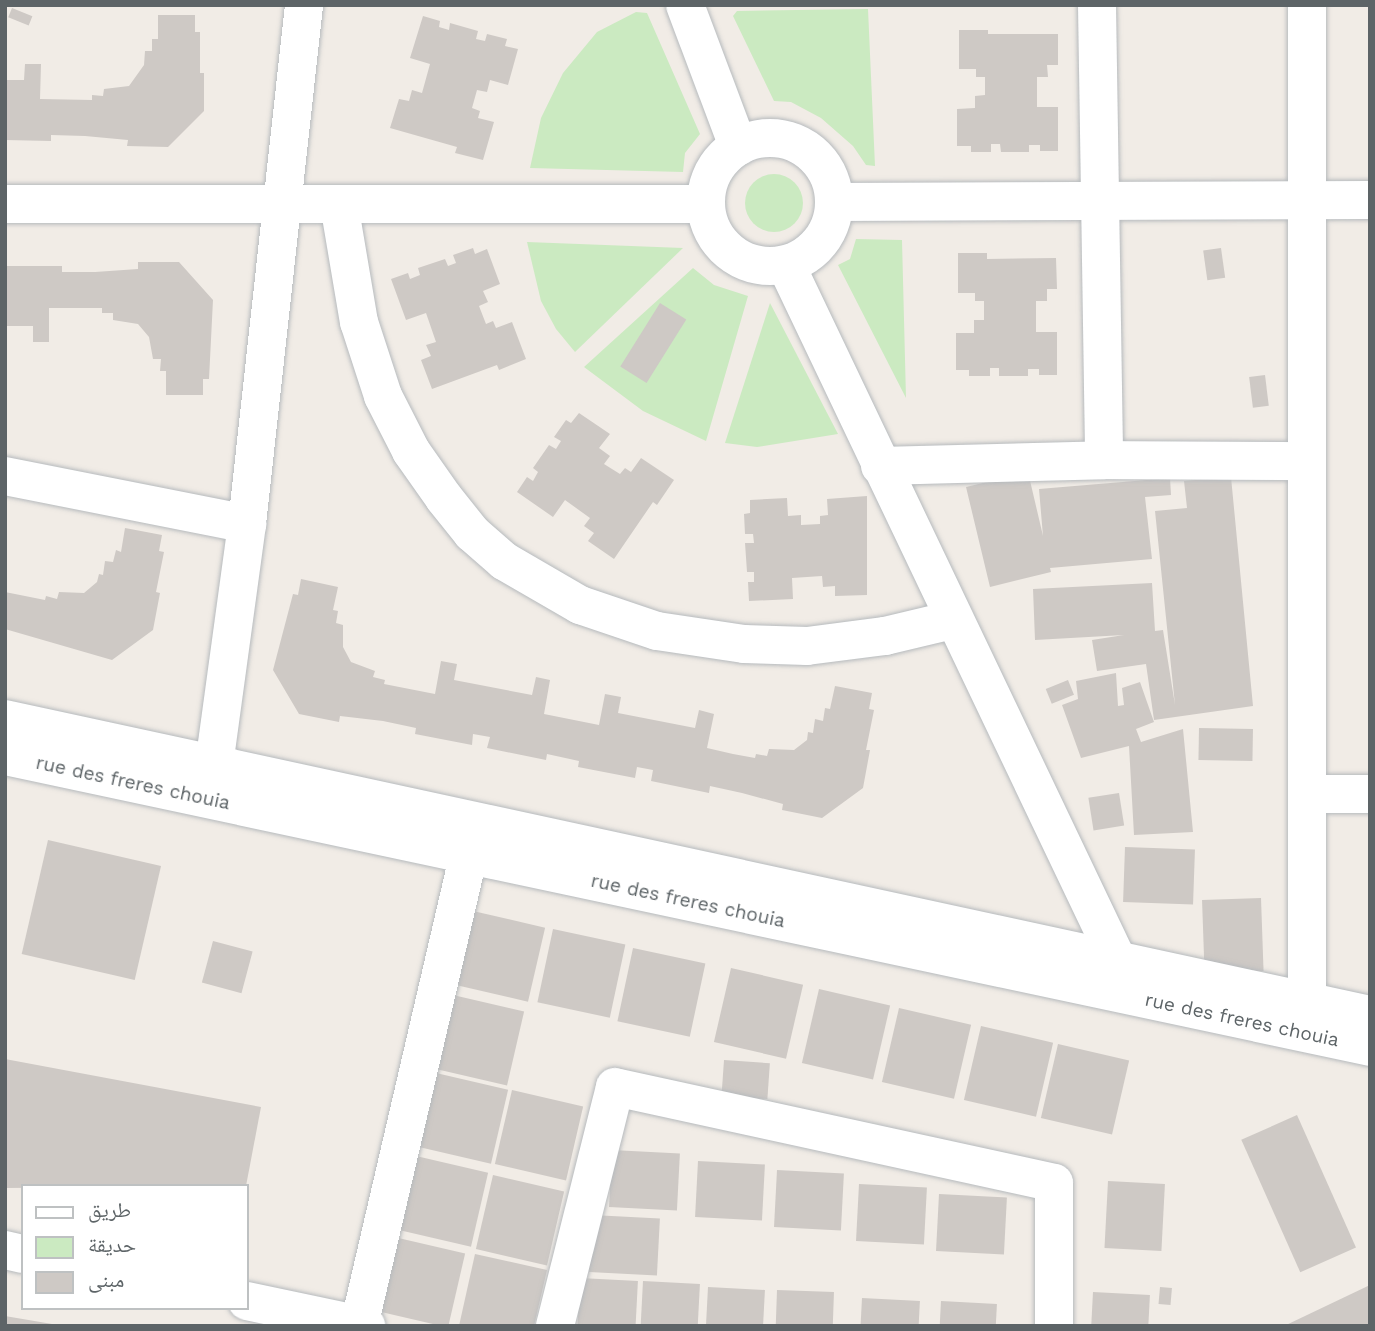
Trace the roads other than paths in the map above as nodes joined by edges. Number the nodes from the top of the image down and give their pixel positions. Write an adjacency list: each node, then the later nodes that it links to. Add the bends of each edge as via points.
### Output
1 (304, 5): 9 (street)
2 (685, 5): 5 (street)
3 (1097, 5): 6 (street)
4 (1307, 5): 7 (street)
5 (738, 146): 10 (street, via 760,138 803,146 820,161 831,180); 13 (street, via 714,170)
6 (1101, 199): 7 (street); 10 (street); 15 (street)
7 (1307, 200): 8 (street); 16 (street)
8 (1370, 200)
9 (286, 202): 11 (street); 12 (street); 19 (street)
10 (835, 202): 14 (street, via 821,242 805,257)
11 (5, 204)
12 (339, 204): 13 (street); 20 (street, via 359,323 383,397 411,451 444,498 472,533 504,561 580,605 657,631 744,644 807,646 885,636)
13 (705, 204): 14 (street, via 709,222 730,253 766,267)
14 (786, 265): 17 (street)
15 (1104, 460): 16 (street); 17 (street)
16 (1307, 461): 24 (street)
17 (880, 466): 20 (street)
18 (5, 476): 19 (street)
19 (247, 524): 23 (street)
20 (952, 620): 27 (street)
21 (5, 719): 23 (street)
22 (5, 756): 23 (street, rue des freres chouia)
23 (212, 782): 26 (street, rue des freres chouia); 27 (street)
24 (1307, 794): 25 (street); 30 (street)
25 (1370, 794)
26 (469, 855): 28 (street, rue des freres chouia); 33 (street)
27 (1120, 961): 28 (street); 30 (street)
28 (1132, 996): 30 (street, rue des freres chouia)
29 (1370, 1015): 30 (street)
30 (1307, 1017): 31 (street, rue des freres chouia)
31 (1370, 1047)
32 (248, 1301): 33 (street)
33 (361, 1325)
34 (555, 1326): 35 (street, via 615,1087 1054,1183)
35 (1054, 1326)

